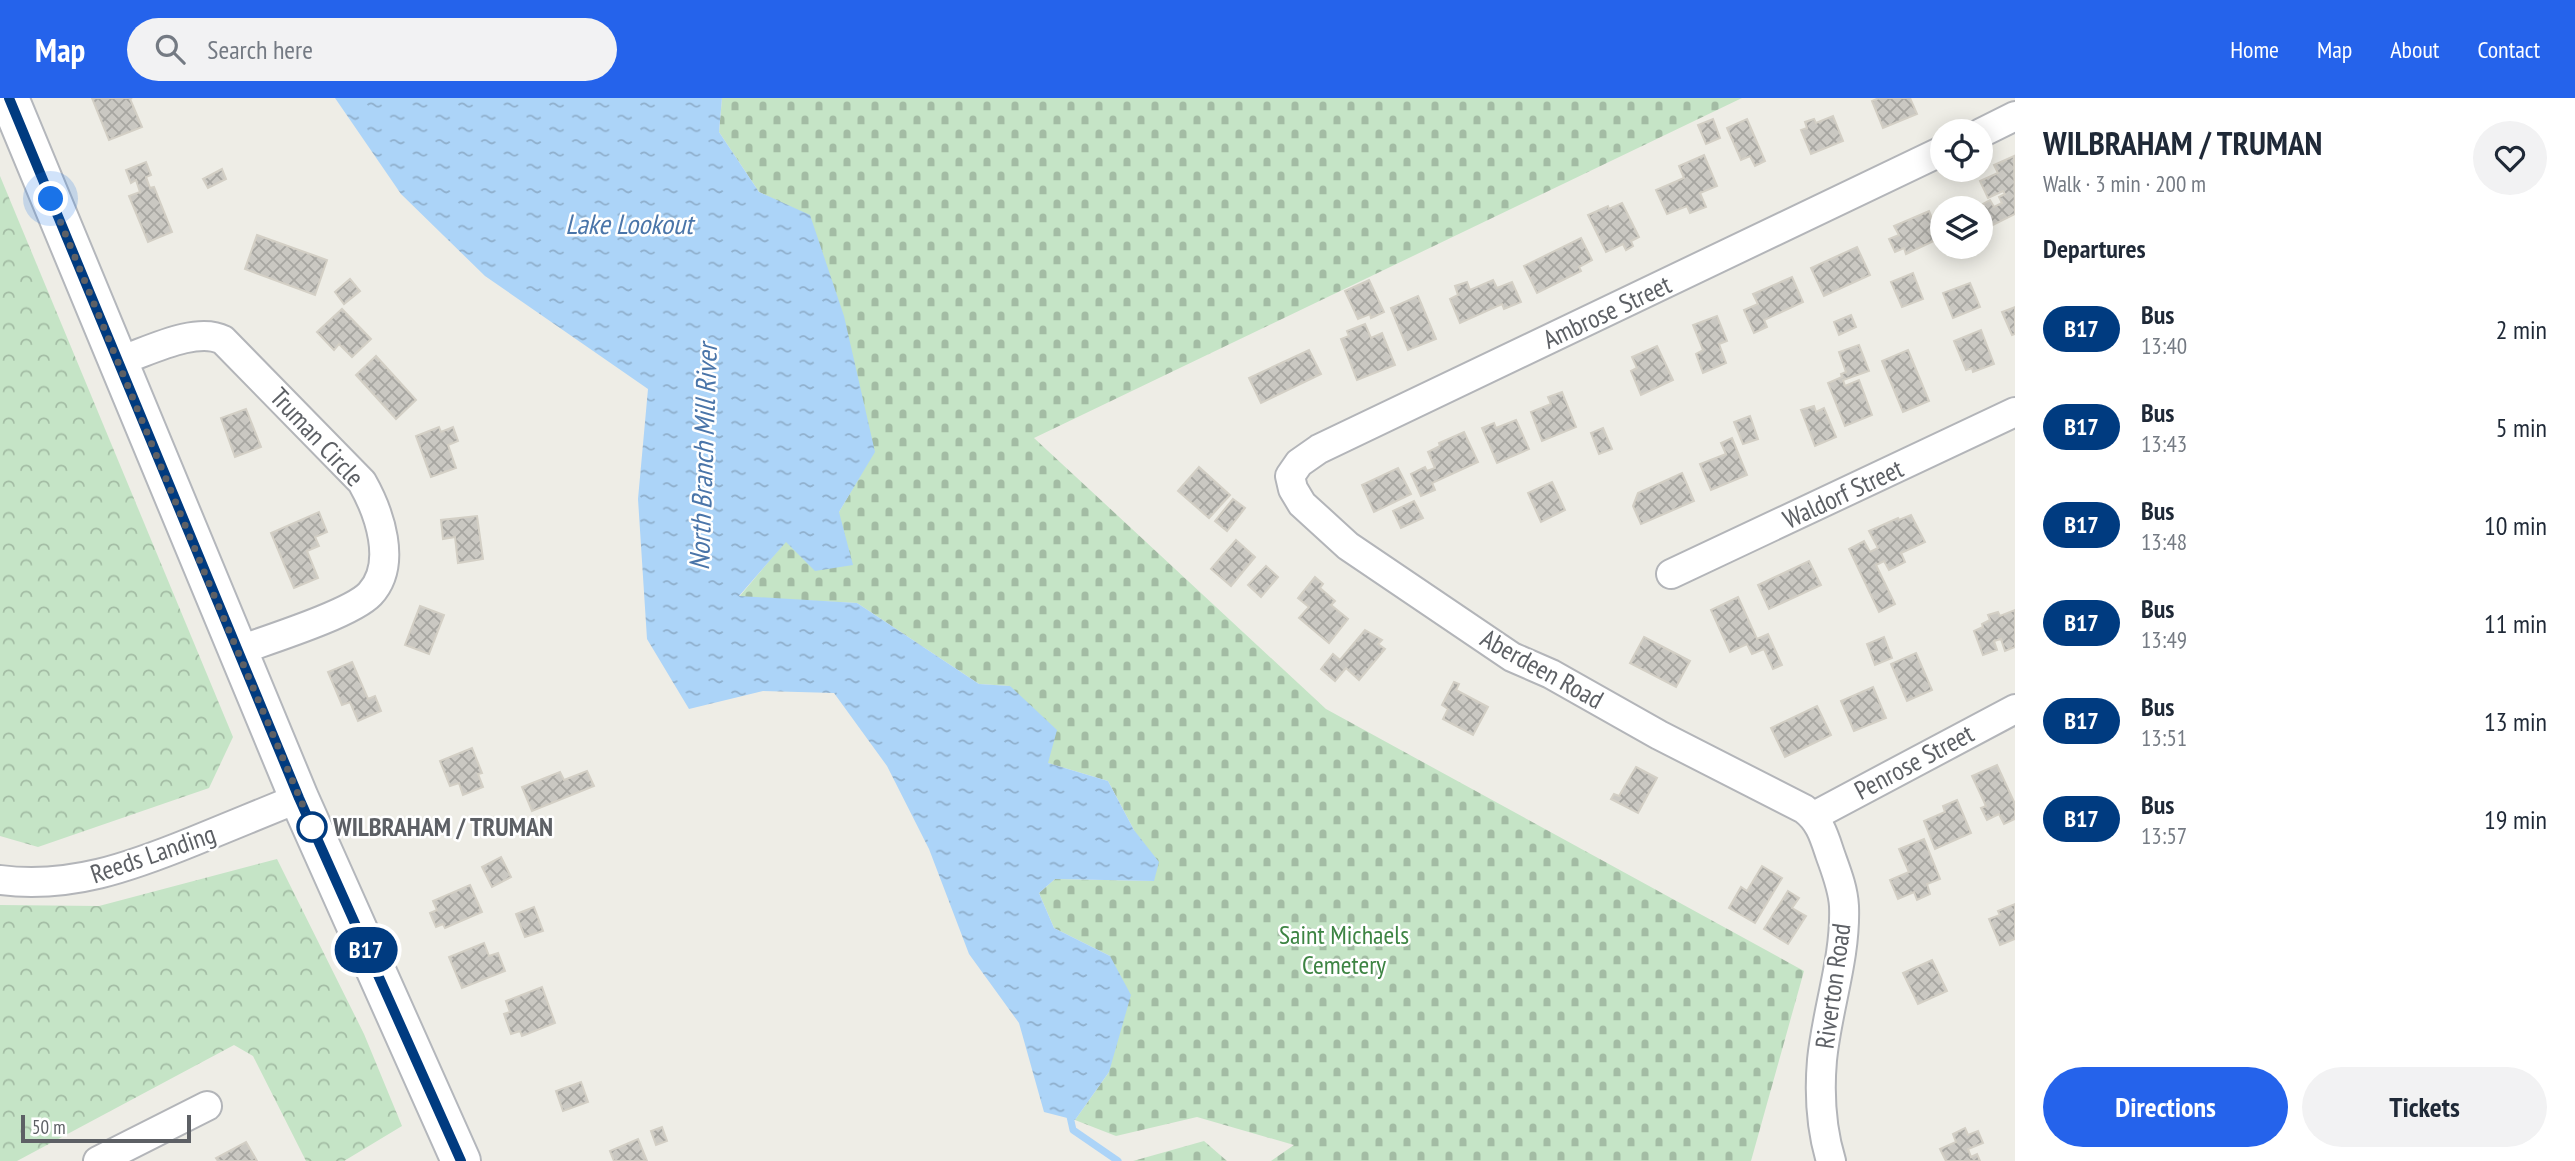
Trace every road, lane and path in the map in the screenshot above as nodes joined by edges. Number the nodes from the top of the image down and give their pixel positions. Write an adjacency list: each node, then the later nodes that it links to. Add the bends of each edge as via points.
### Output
1 (9, 98): 5 (main road)
2 (2015, 116): 3 (street)
3 (1993, 127)
4 (1930, 157): 7 (street, Ambrose Street, via 1319,449 1292,471)
5 (119, 361): 9 (main road); 9 (street, Truman Circle, via 191,337 215,335 362,482 376,508 383,559 372,592 348,609)
6 (2015, 412): 8 (street, Waldorf Street)
7 (1293, 489): 12 (street, Aberdeen Road, via 1309,512 1348,546 1512,657)
8 (1671, 574)
9 (237, 651): 11 (main road)
10 (2015, 709): 12 (street, Penrose Street)
11 (299, 798): 13 (street, Reeds Landing, via 137,864 101,874 47,882); 16 (main road)
12 (1814, 816): 17 (street, Riverton Road, via 1844,903 1821,1079 1823,1129)
13 (0, 880)
14 (207, 1106): 15 (street)
15 (98, 1161)
16 (461, 1161)
17 (1831, 1161)

